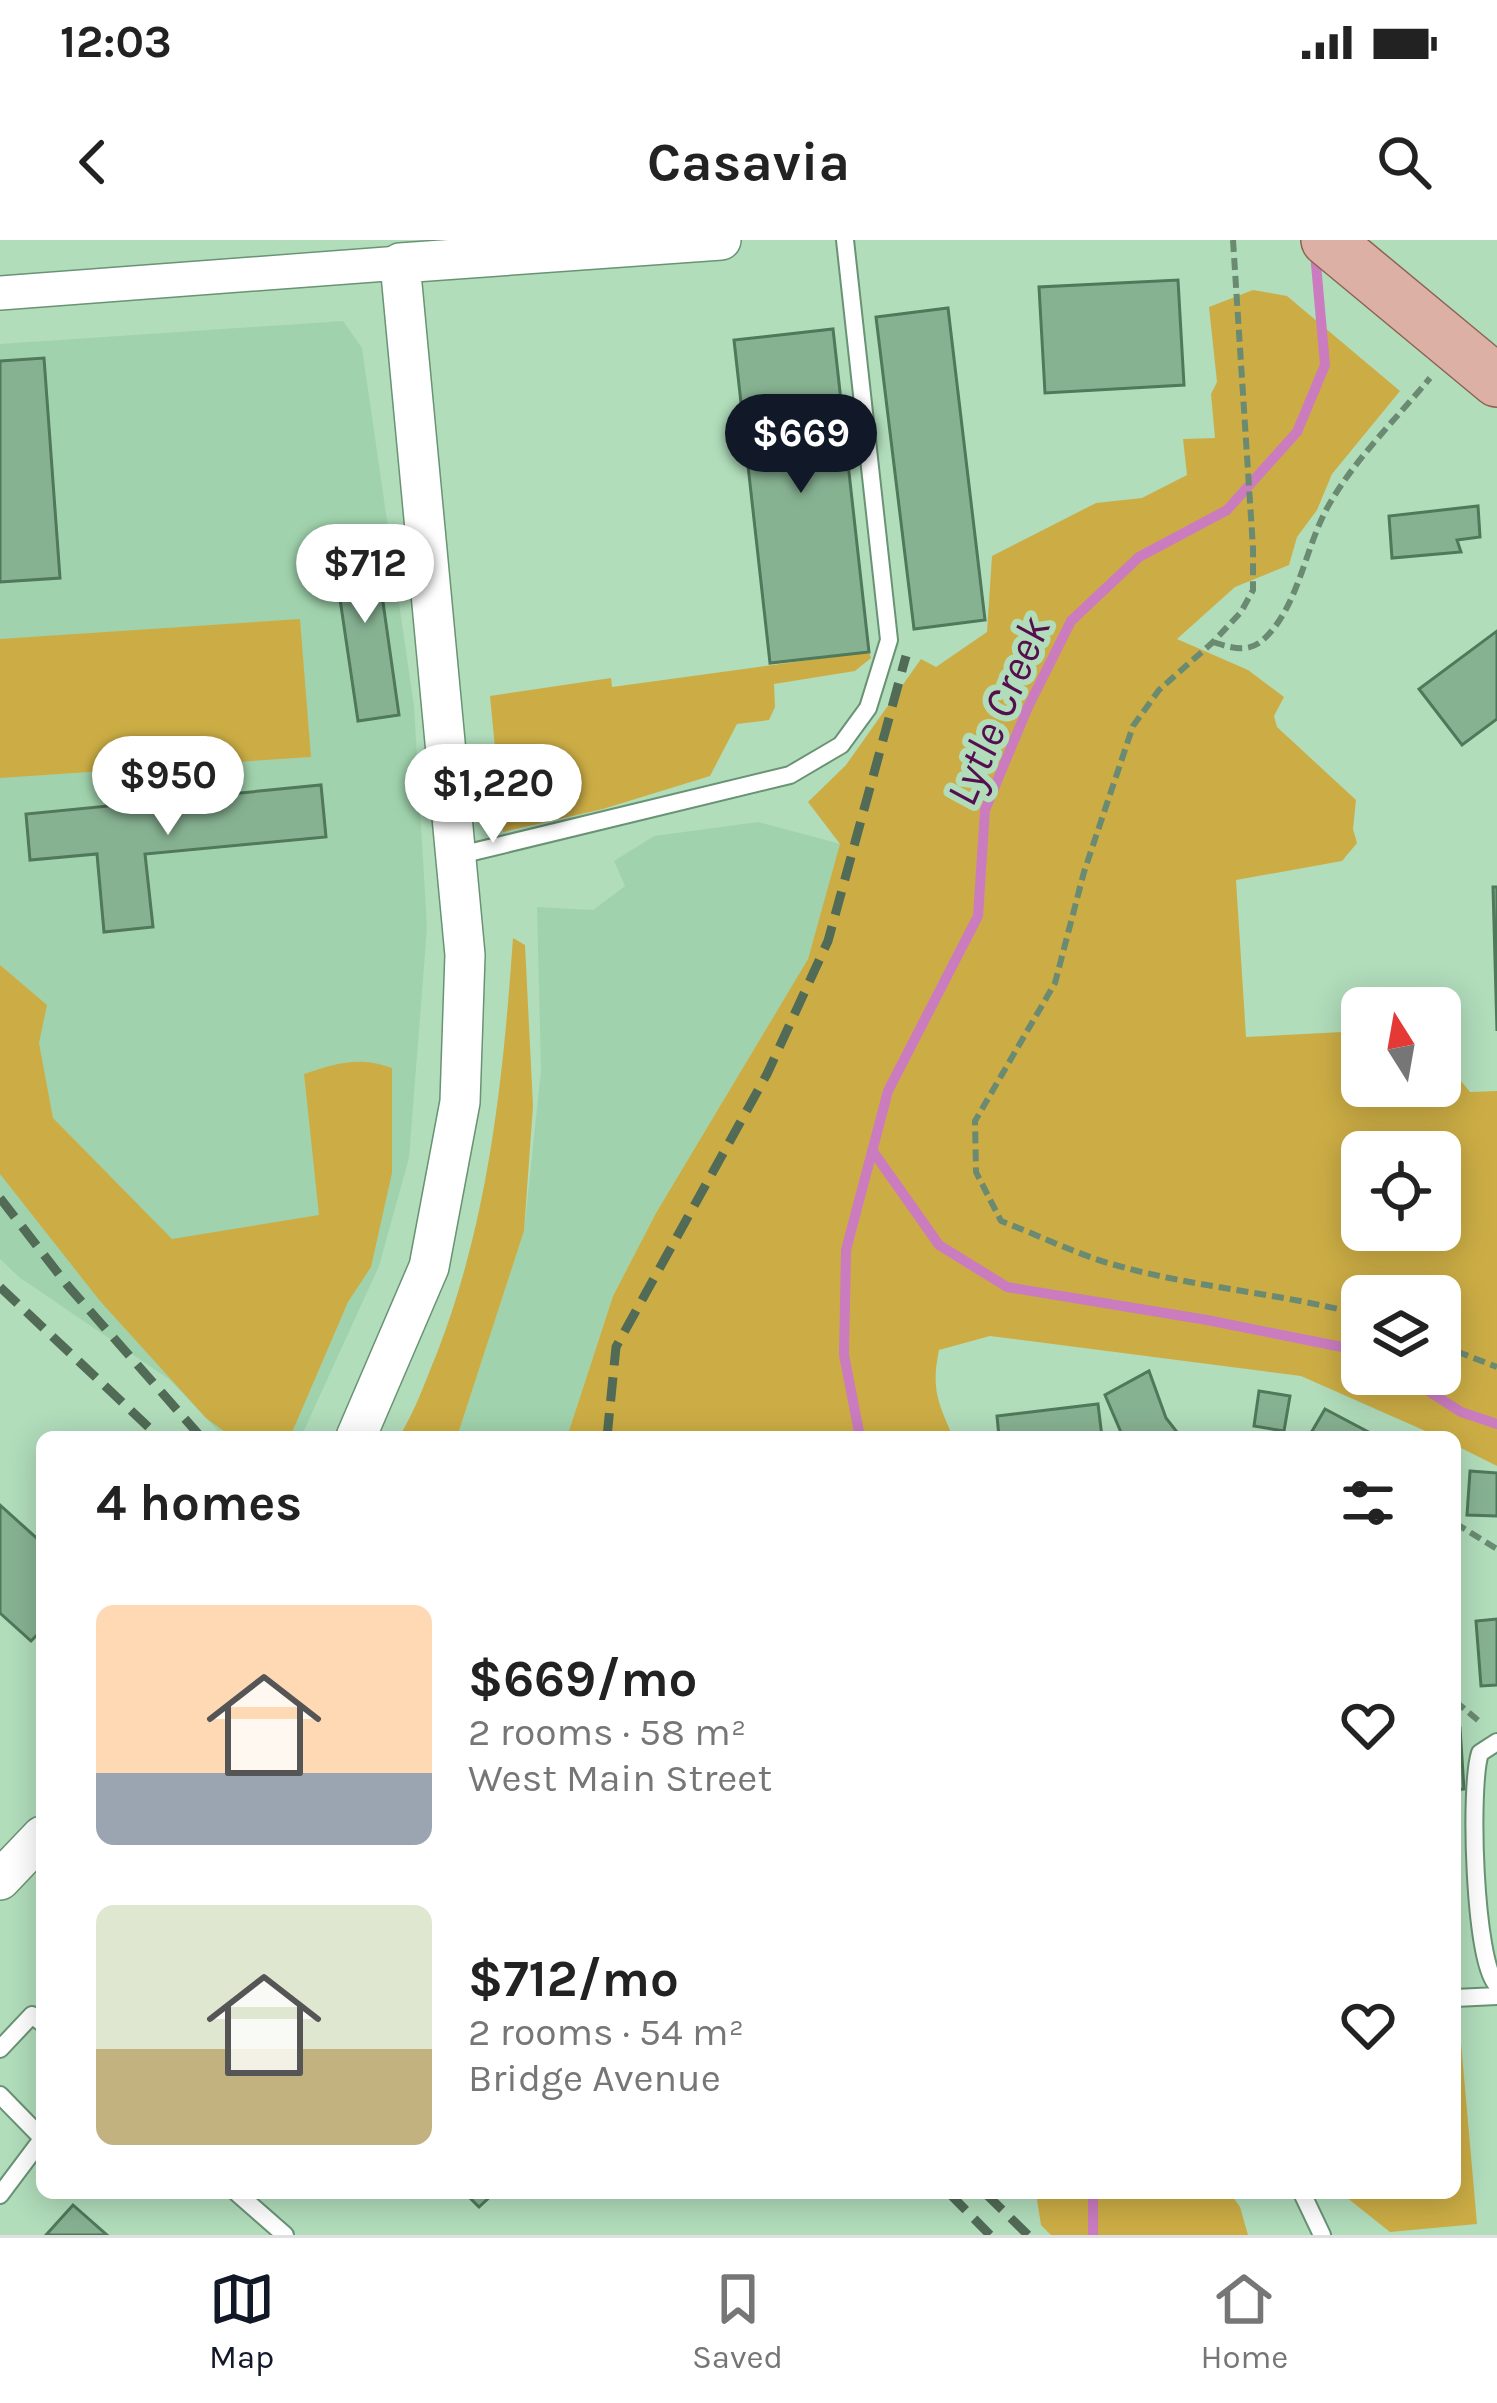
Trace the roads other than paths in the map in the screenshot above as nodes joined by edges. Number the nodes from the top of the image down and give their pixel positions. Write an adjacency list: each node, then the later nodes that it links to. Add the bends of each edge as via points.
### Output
1 (721, 240): 4 (street)
2 (845, 240): 7 (lane, via 890,640 868,708 841,745 790,775)
3 (1344, 254): 6 (main road)
4 (400, 263): 5 (street); 7 (street)
5 (0, 293)
6 (1497, 381)
7 (456, 856): 8 (street, via 465,955 460,1102 430,1267)
8 (363, 1420)
9 (1497, 1742): 12 (lane, via 1480,1753 1475,1769 1474,1838 1484,1958)
10 (36, 1842): 11 (street)
11 (0, 1880)
12 (1497, 1985)
13 (1497, 1996): 14 (lane)
14 (1461, 1998)
15 (36, 2019): 16 (lane)
16 (0, 2049)
17 (0, 2095): 18 (lane)
18 (36, 2133)
19 (36, 2147): 20 (lane)
20 (0, 2195)
21 (244, 2199): 23 (lane)
22 (1305, 2199): 24 (lane)
23 (285, 2235)
24 (1322, 2235)

